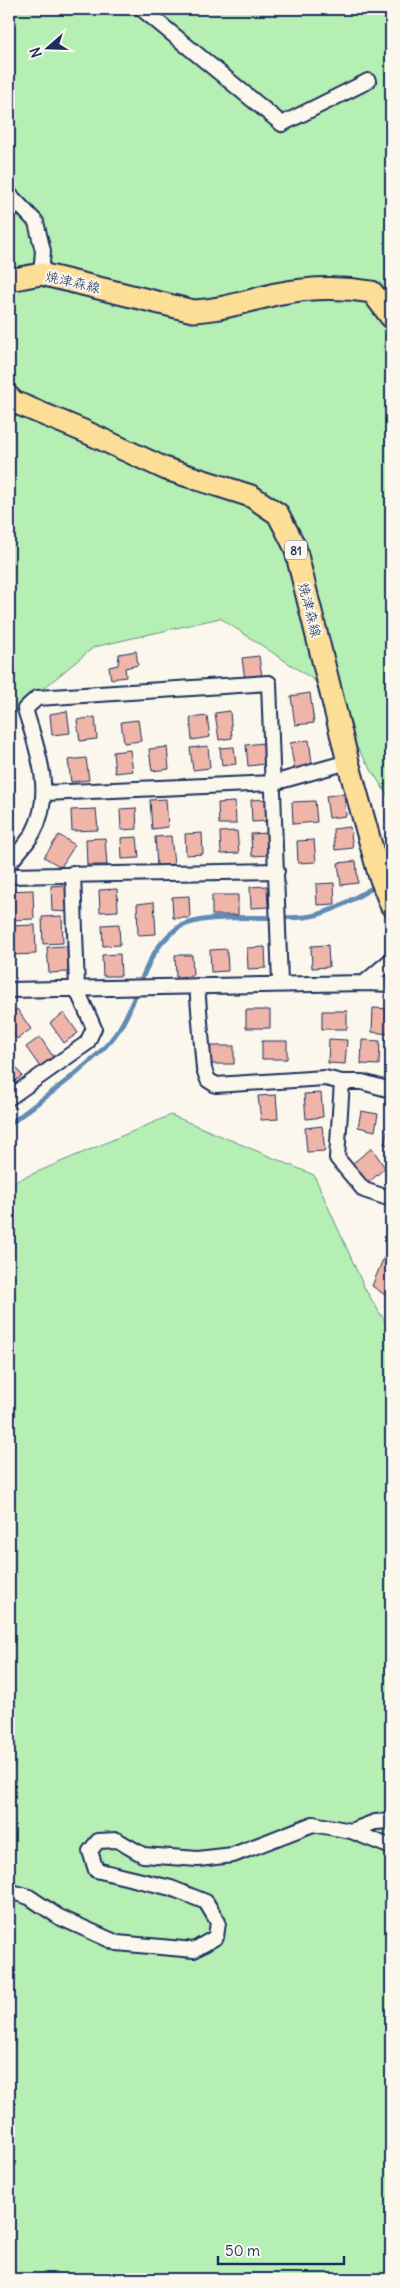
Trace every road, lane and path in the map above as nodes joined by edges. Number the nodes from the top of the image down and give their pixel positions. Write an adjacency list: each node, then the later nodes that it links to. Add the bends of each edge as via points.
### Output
1 (142, 9): 2 (street, via 282,124)
2 (368, 81)
3 (9, 194): 4 (street, via 36,222 43,251)
4 (41, 274): 5 (main road, 焼津森線); 6 (main road, 焼津森線, via 193,311 212,311 278,294 346,287 372,292)
5 (9, 280)
6 (391, 317)
7 (9, 397): 8 (main road, 焼津森線 / 81, via 166,469 251,496 278,514 295,547)
8 (348, 762): 9 (street); 15 (main road, 焼津森線 / 81)
9 (273, 783): 10 (street); 10 (street, via 269,683 37,698 25,709 39,753); 12 (street)
10 (45, 793): 11 (street, via 33,833)
11 (9, 864)
12 (277, 871): 13 (street); 17 (street)
13 (73, 873): 14 (street); 21 (street)
14 (9, 876)
15 (386, 890)
16 (391, 960): 18 (street)
17 (280, 983): 18 (street); 20 (street)
18 (364, 983): 19 (street)
19 (391, 984)
20 (197, 986): 21 (street); 23 (street, via 204,1069 208,1080 216,1085 325,1078)
21 (78, 990): 22 (street); 25 (street, via 94,1028 87,1043)
22 (9, 991)
23 (342, 1082): 24 (street, via 362,1082); 26 (street, via 338,1158 364,1190)
24 (391, 1090)
25 (9, 1098)
26 (391, 1199)
27 (391, 1821): 28 (street, via 375,1822)
28 (351, 1831): 29 (street); 30 (street, via 313,1824 233,1855 198,1859 142,1855 117,1840 98,1841 90,1851 96,1870 171,1888 206,1902 218,1922 216,1937 194,1950 118,1943 60,1917 29,1897)
29 (391, 1847)
30 (9, 1891)

